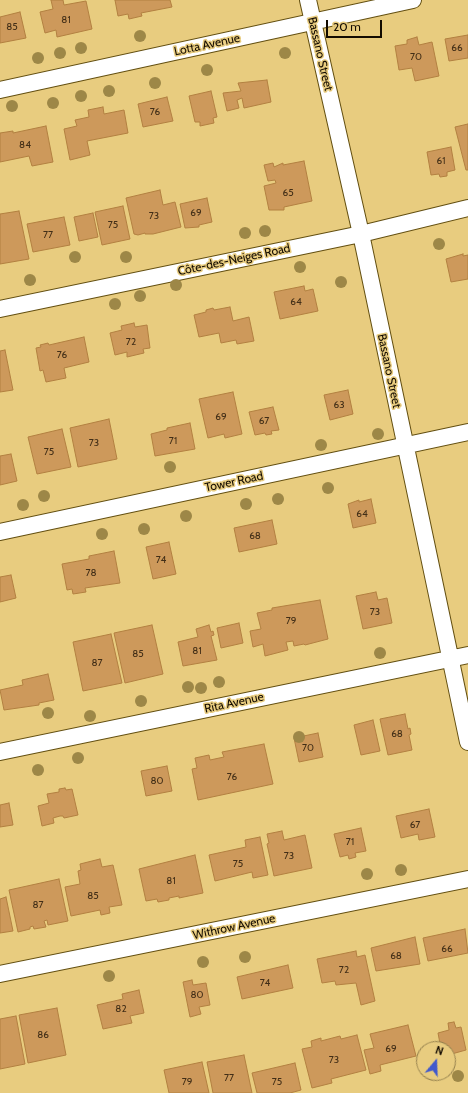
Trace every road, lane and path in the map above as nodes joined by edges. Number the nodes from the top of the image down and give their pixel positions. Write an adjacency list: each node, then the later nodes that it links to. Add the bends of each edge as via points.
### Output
1 (308, 0): 3 (street, Bassano Street)
2 (413, 0): 3 (street, Lotta Avenue)
3 (312, 22): 4 (street, Lotta Avenue); 6 (street, Bassano Street)
4 (0, 90)
5 (468, 208): 6 (street, Côte-des-Neiges Road)
6 (361, 234): 7 (street, Côte-des-Neiges Road); 9 (street, Bassano Street)
7 (0, 309)
8 (468, 432): 9 (street, Tower Road)
9 (404, 445): 10 (street, Tower Road); 12 (street, Bassano Street)
10 (0, 532)
11 (468, 655): 12 (street, Rita Avenue)
12 (450, 658): 13 (street, Bassano Street); 14 (street, Rita Avenue)
13 (468, 742)
14 (0, 752)
15 (468, 879): 16 (street, Withrow Avenue)
16 (0, 974)

